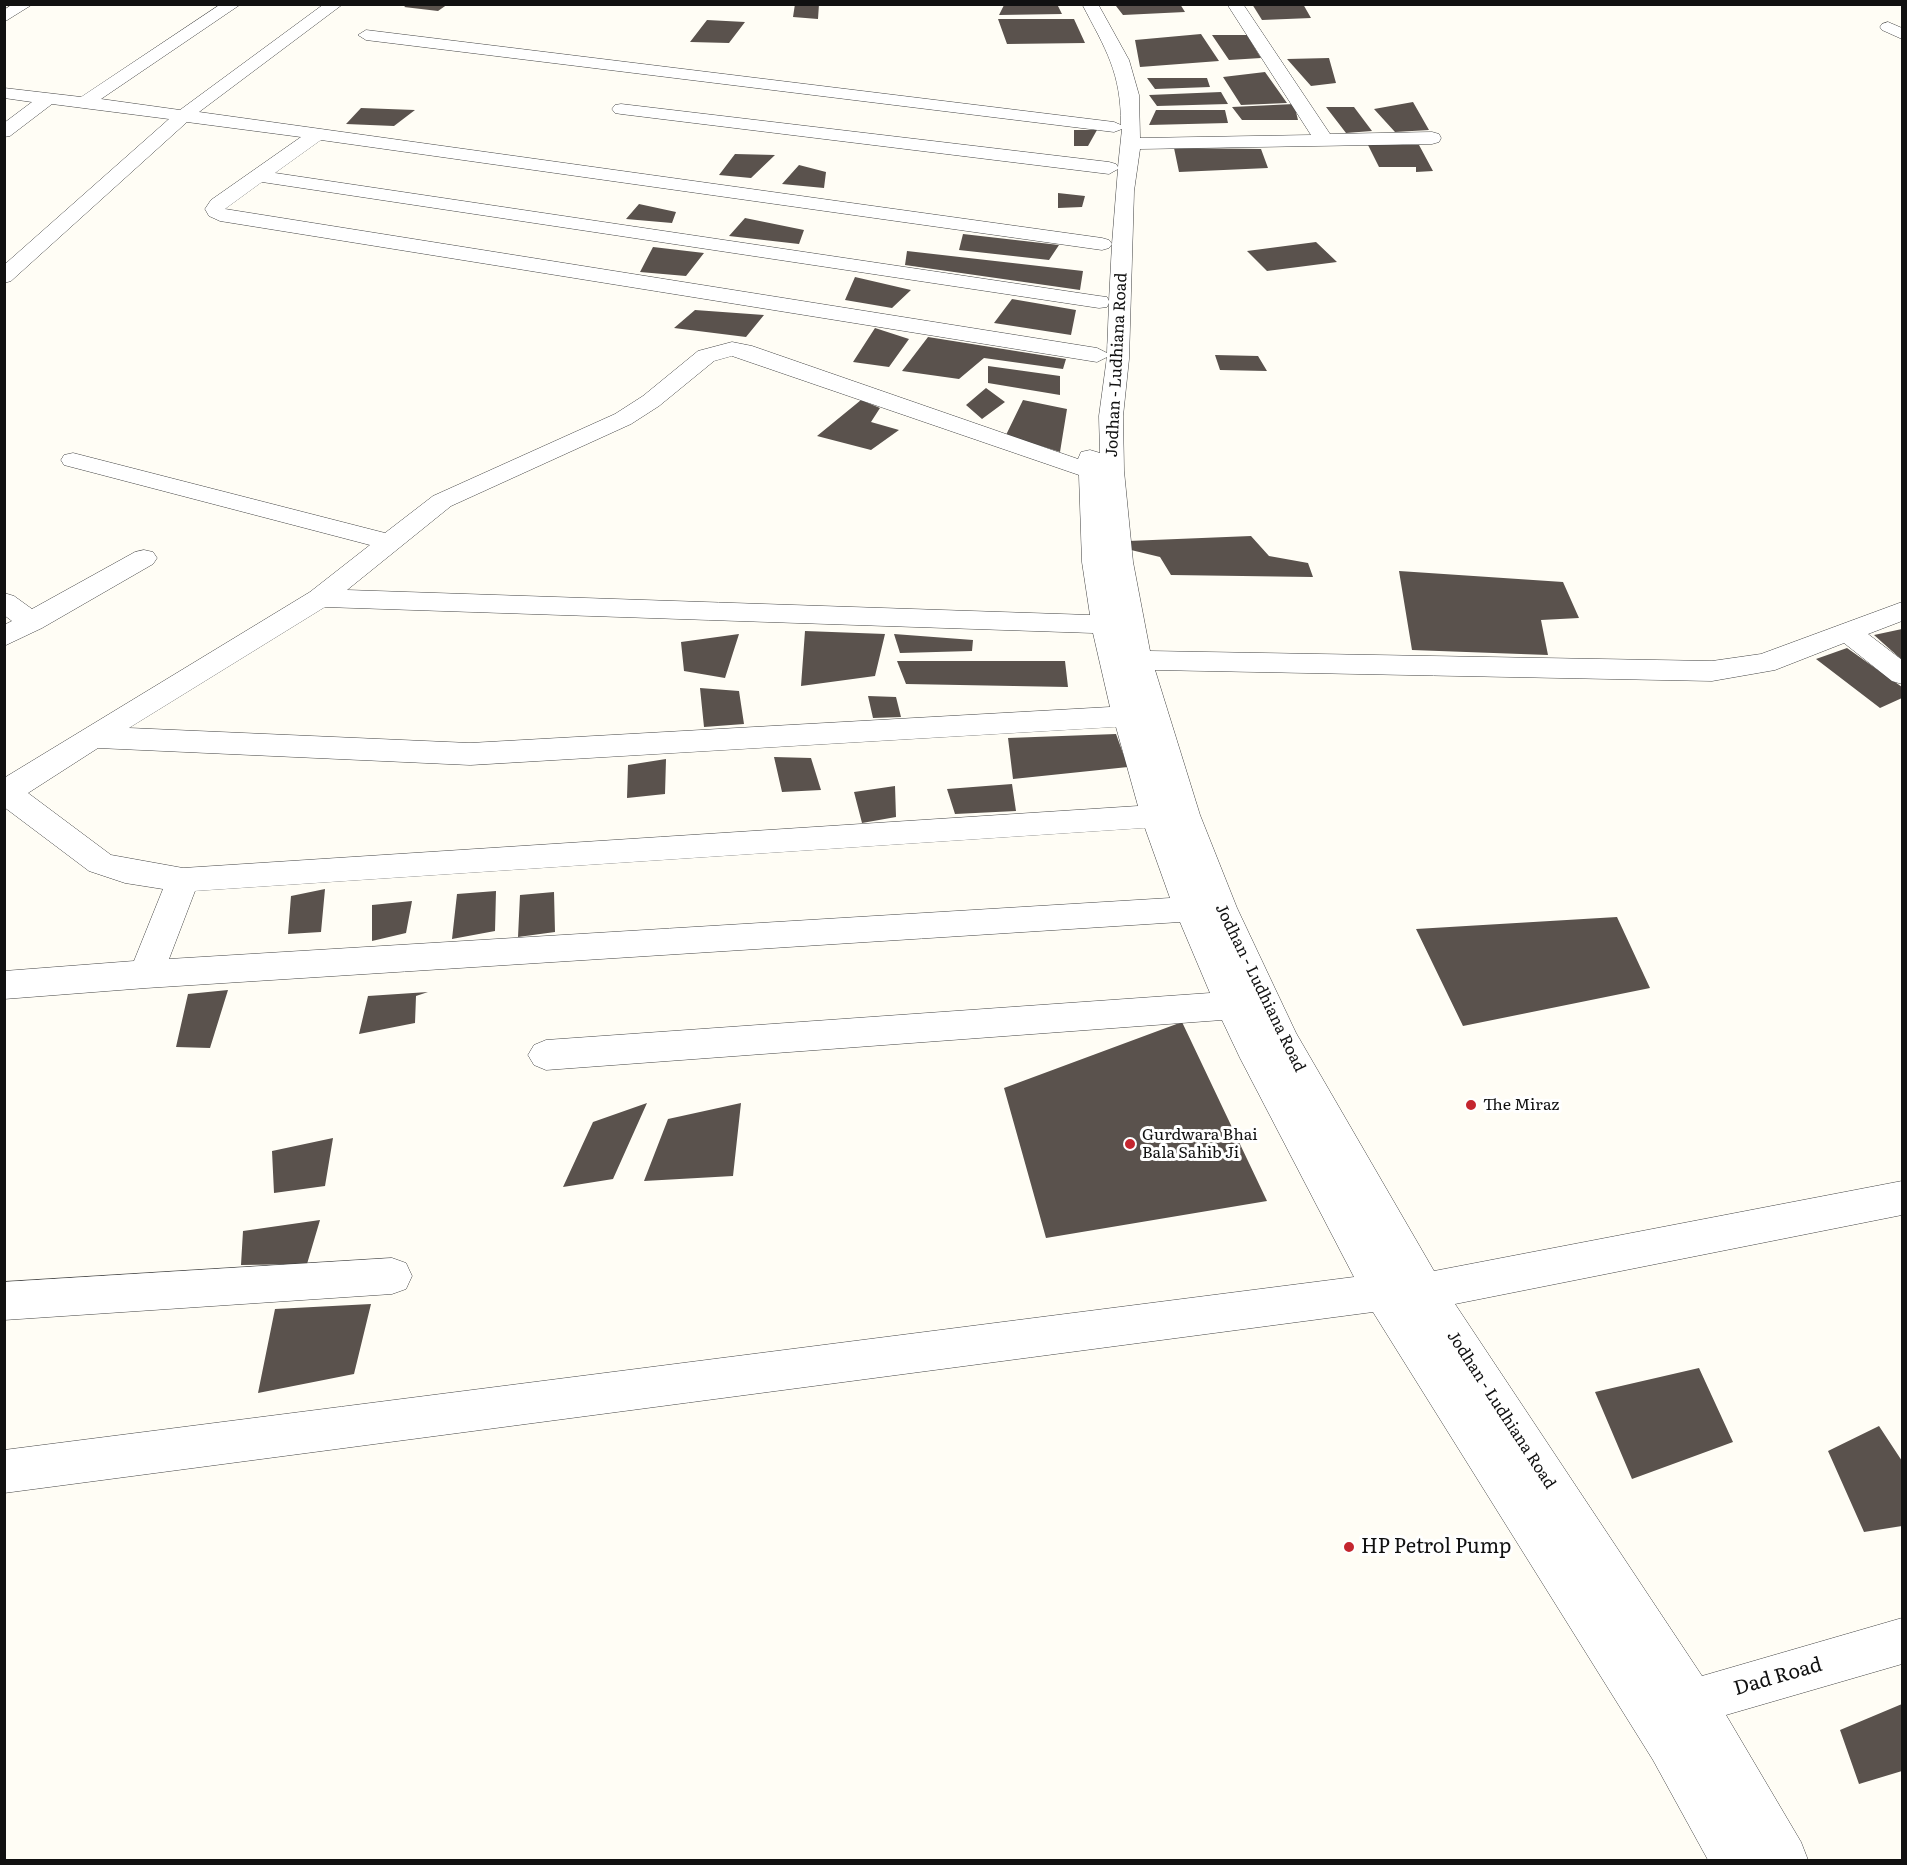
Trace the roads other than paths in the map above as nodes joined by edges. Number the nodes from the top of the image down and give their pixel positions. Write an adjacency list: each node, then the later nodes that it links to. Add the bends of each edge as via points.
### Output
1 (25, 4): 7 (street)
2 (233, 4): 11 (street)
3 (335, 4): 13 (street)
4 (1075, 4): 18 (street, Jodhan - Ludhiana Road, via 1110,76)
5 (1090, 4): 18 (street, Jodhan - Ludhiana Road, via 1120,60 1130,95)
6 (1235, 4): 17 (street)
7 (4, 17)
8 (366, 35): 18 (street)
9 (4, 93): 10 (street)
10 (48, 98): 11 (street); 14 (street)
11 (85, 102): 13 (street)
12 (621, 109): 18 (street)
13 (183, 116): 15 (street); 24 (street)
14 (4, 132)
15 (318, 134): 19 (street); 22 (street)
16 (1432, 138): 17 (street)
17 (1324, 140): 18 (street)
18 (1118, 146): 22 (street, Jodhan - Ludhiana Road); 39 (street, Jodhan - Ludhiana Road, via 1124,191 1118,359 1111,416 1112,471 1120,562)
19 (259, 176): 20 (street); 25 (street, via 218,204 216,212 488,250)
20 (529, 217): 21 (street); 23 (street)
21 (513, 230)
22 (1102, 244): 26 (street, Jodhan - Ludhiana Road)
23 (793, 257): 25 (street); 26 (street)
24 (4, 277)
25 (755, 301): 27 (street)
26 (1099, 302): 27 (street, Jodhan - Ludhiana Road)
27 (1096, 355): 29 (street, Jodhan - Ludhiana Road)
28 (73, 460): 30 (street)
29 (1090, 471): 30 (street, via 732,349 706,356 651,401 609,426 448,497); 36 (street, Jodhan - Ludhiana Road, via 1095,562)
30 (391, 543): 32 (street)
31 (144, 558): 35 (street)
32 (320, 598): 36 (street); 42 (street)
33 (4, 602): 35 (street)
34 (1902, 611): 37 (street)
35 (32, 622): 38 (street)
36 (1106, 624): 41 (street, Jodhan - Ludhiana Road)
37 (1848, 632): 39 (street, via 1765,663 1712,671); 40 (street)
38 (4, 637)
39 (1139, 660): 54 (street, Jodhan - Ludhiana Road, via 1185,815 1221,908 1282,1041)
40 (1902, 674)
41 (1127, 716): 42 (street, via 470,754); 44 (street, Jodhan - Ludhiana Road)
42 (93, 737): 43 (street)
43 (5, 792): 45 (street, via 100,863 124,871)
44 (1157, 816): 45 (street); 46 (street, Jodhan - Ludhiana Road)
45 (183, 880): 47 (street)
46 (1191, 909): 47 (street); 49 (street, Jodhan - Ludhiana Road)
47 (146, 974): 48 (street)
48 (4, 985)
49 (1233, 1005): 50 (street); 53 (street, Jodhan - Ludhiana Road, via 1252,1048)
50 (546, 1055)
51 (1902, 1198): 54 (street)
52 (392, 1275): 55 (street)
53 (1383, 1292): 56 (street); 58 (street, Jodhan - Ludhiana Road)
54 (1424, 1292): 58 (street, Jodhan - Ludhiana Road)
55 (4, 1301)
56 (4, 1472)
57 (1902, 1641): 58 (street, Dad Road)
58 (1673, 1711): 59 (street, Jodhan - Ludhiana Road); 60 (street, Jodhan - Ludhiana Road)
59 (1736, 1860)
60 (1783, 1860)

